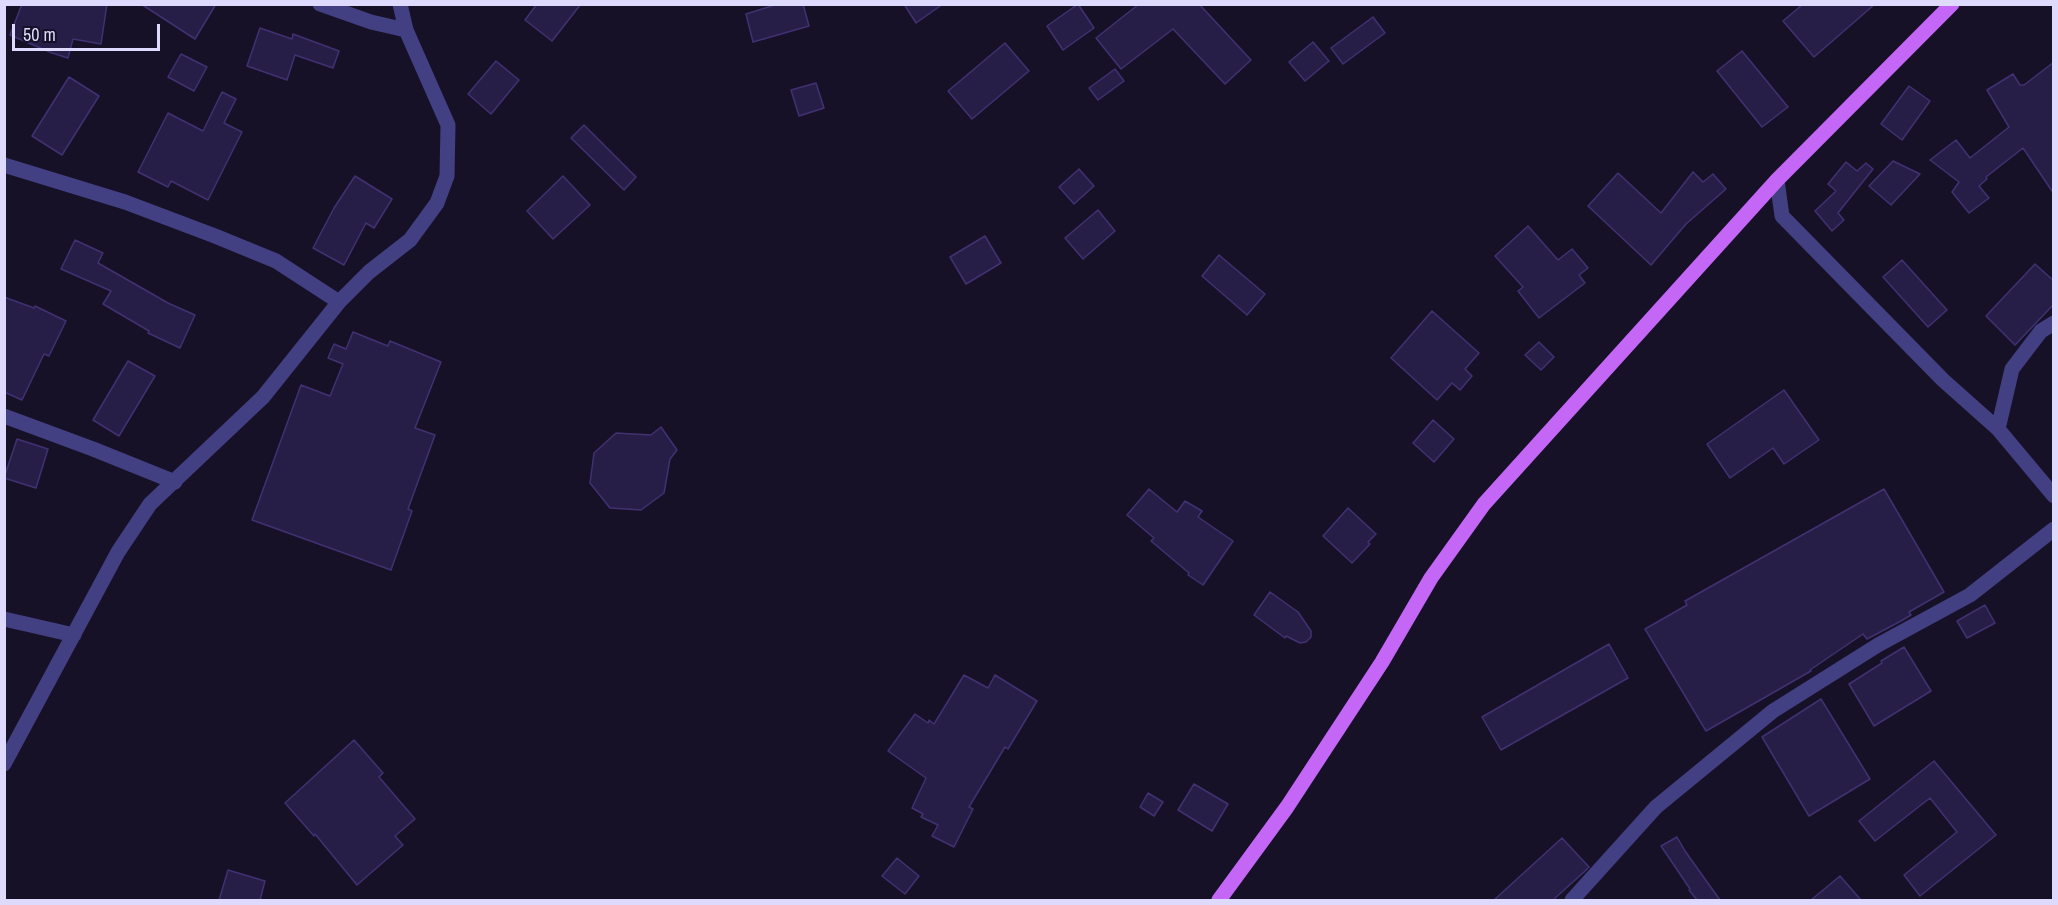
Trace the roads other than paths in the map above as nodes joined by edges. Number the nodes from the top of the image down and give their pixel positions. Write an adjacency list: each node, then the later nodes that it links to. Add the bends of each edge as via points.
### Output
1 (320, 4): 4 (street)
2 (400, 4): 4 (street)
3 (1952, 4): 6 (main road)
4 (406, 30): 7 (street, via 448,125 447,176 437,203 410,240)
5 (4, 165): 7 (street, via 124,202 225,240 276,261)
6 (1777, 180): 10 (street, via 1782,216 1927,364); 17 (main road, via 1484,504 1431,578 1382,662 1287,807)
7 (339, 302): 11 (street, via 263,397)
8 (2054, 322): 10 (street, via 2012,369)
9 (4, 416): 11 (street)
10 (1998, 429): 12 (street)
11 (175, 482): 15 (street, via 150,504 118,552)
12 (2054, 496)
13 (2054, 529): 18 (street, via 1970,595 1878,645 1773,711 1656,807)
14 (4, 619): 15 (street)
15 (74, 635): 16 (street)
16 (4, 764)
17 (1219, 900)
18 (1572, 900)

